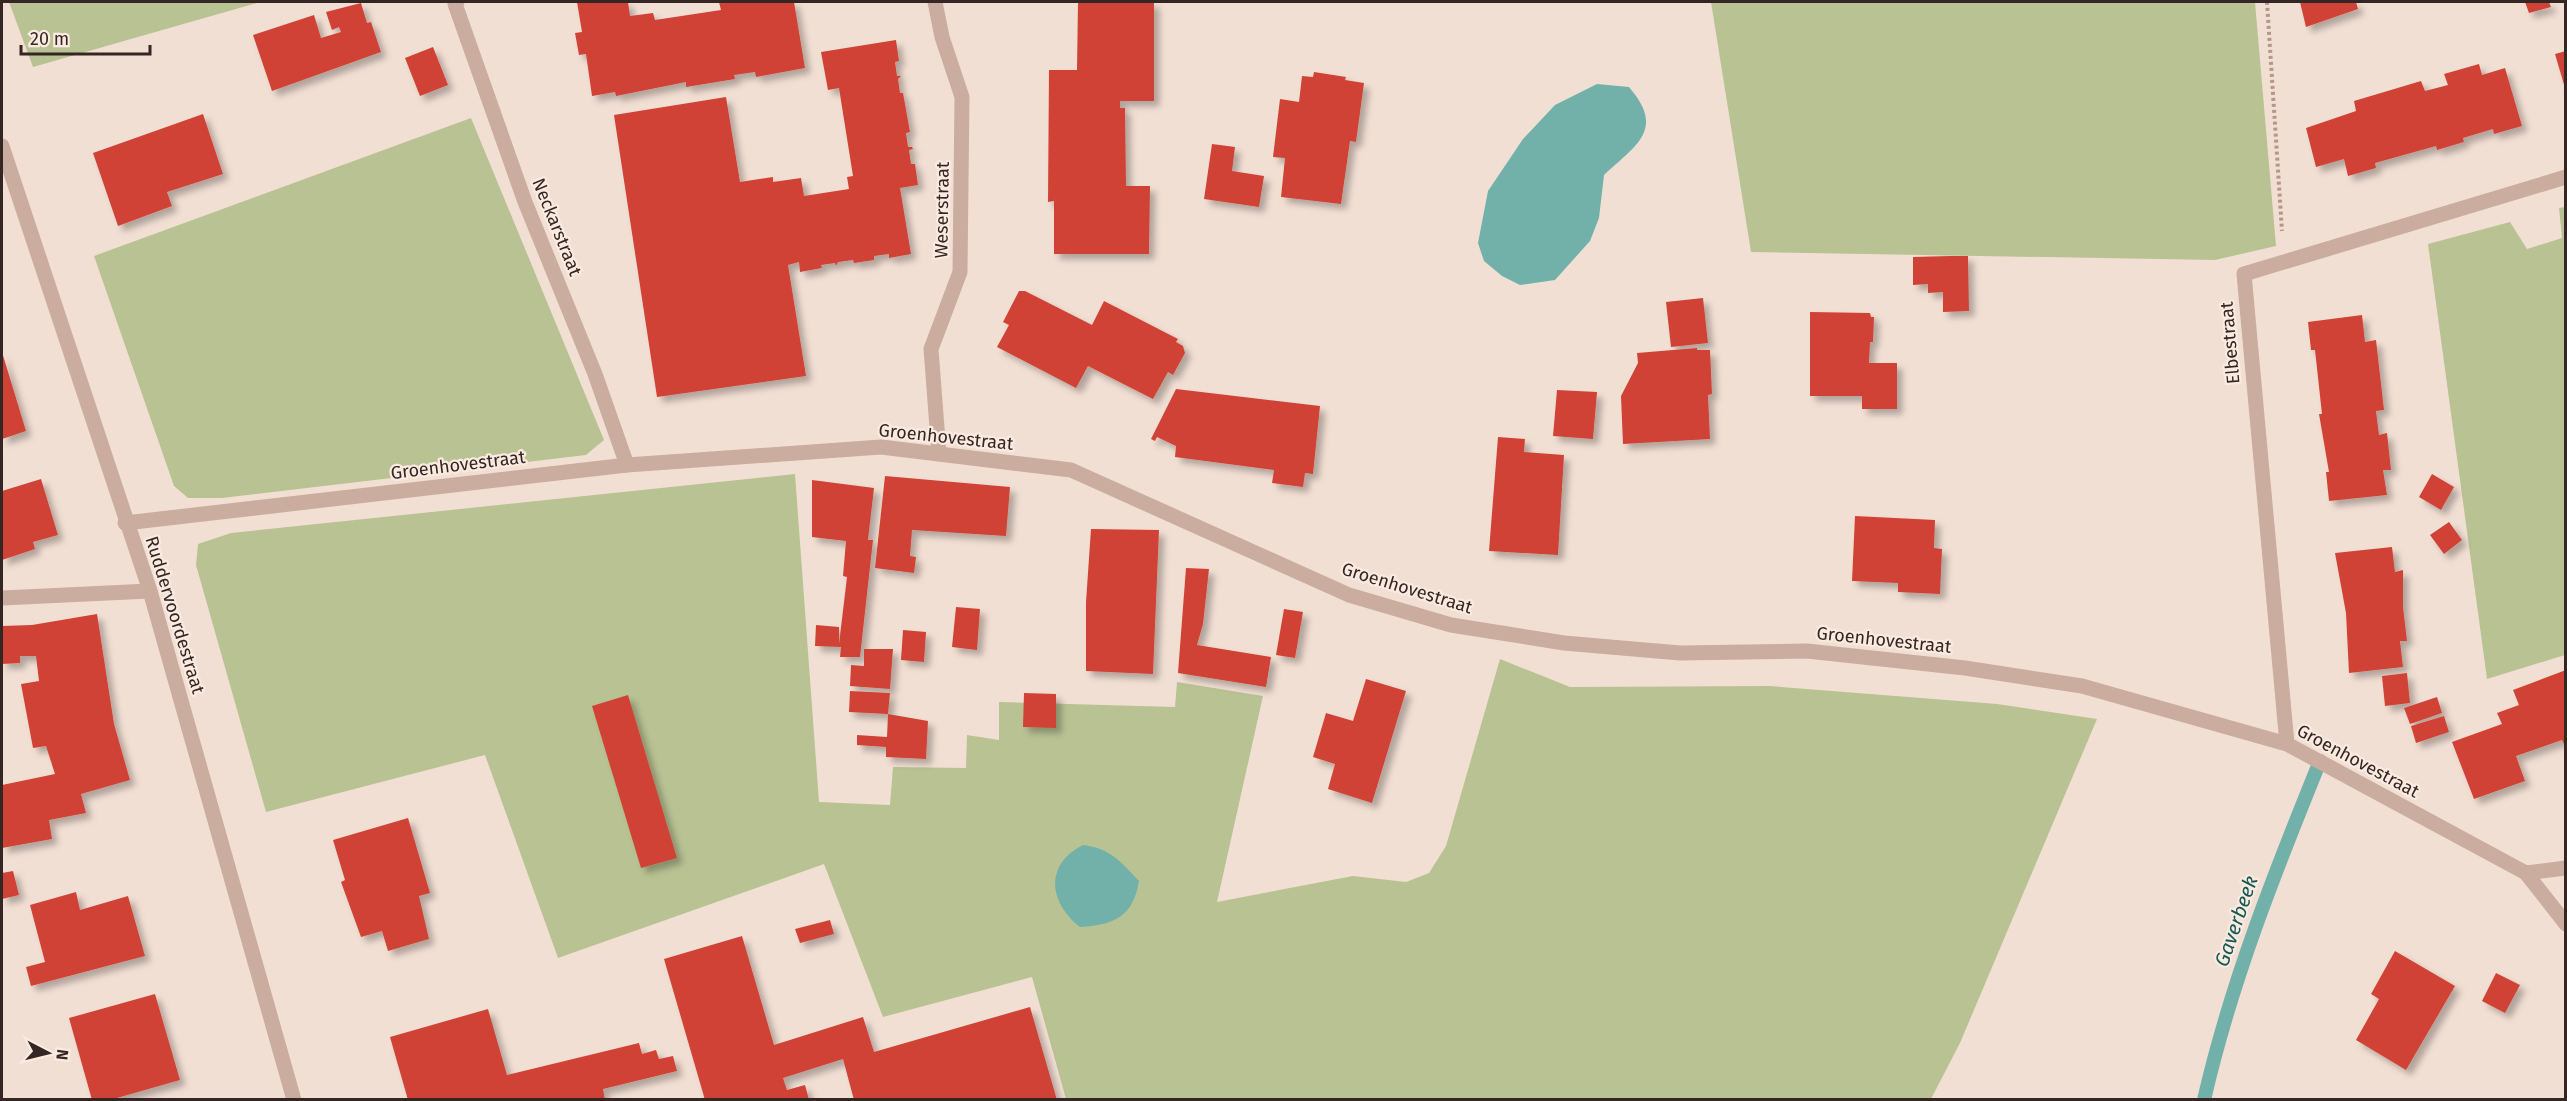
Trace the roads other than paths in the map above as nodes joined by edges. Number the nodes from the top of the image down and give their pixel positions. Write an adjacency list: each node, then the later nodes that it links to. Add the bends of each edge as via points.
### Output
1 (457, 2): 6 (street, Neckarstraat, via 525,202 595,374)
2 (936, 2): 5 (street, Weserstraat, via 942,37 963,98 960,272 931,349)
3 (2, 146): 7 (street, Ruddervoordestraat)
4 (2565, 177): 10 (street, Elbestraat, via 2244,274)
5 (939, 454): 6 (street, Groenhovestraat, via 881,447); 10 (street, Groenhovestraat, via 1071,470 1349,595 1451,625 1587,645 1680,653 1807,651 1965,668 2082,686)
6 (627, 465): 7 (street, Groenhovestraat)
7 (125, 523): 8 (street, Ruddervoordestraat)
8 (150, 591): 9 (street); 14 (street, Ruddervoordestraat)
9 (2, 598)
10 (2287, 744): 12 (street, Groenhovestraat)
11 (2565, 868): 12 (street)
12 (2526, 873): 13 (street, Groenhovestraat)
13 (2565, 924)
14 (294, 1100)

